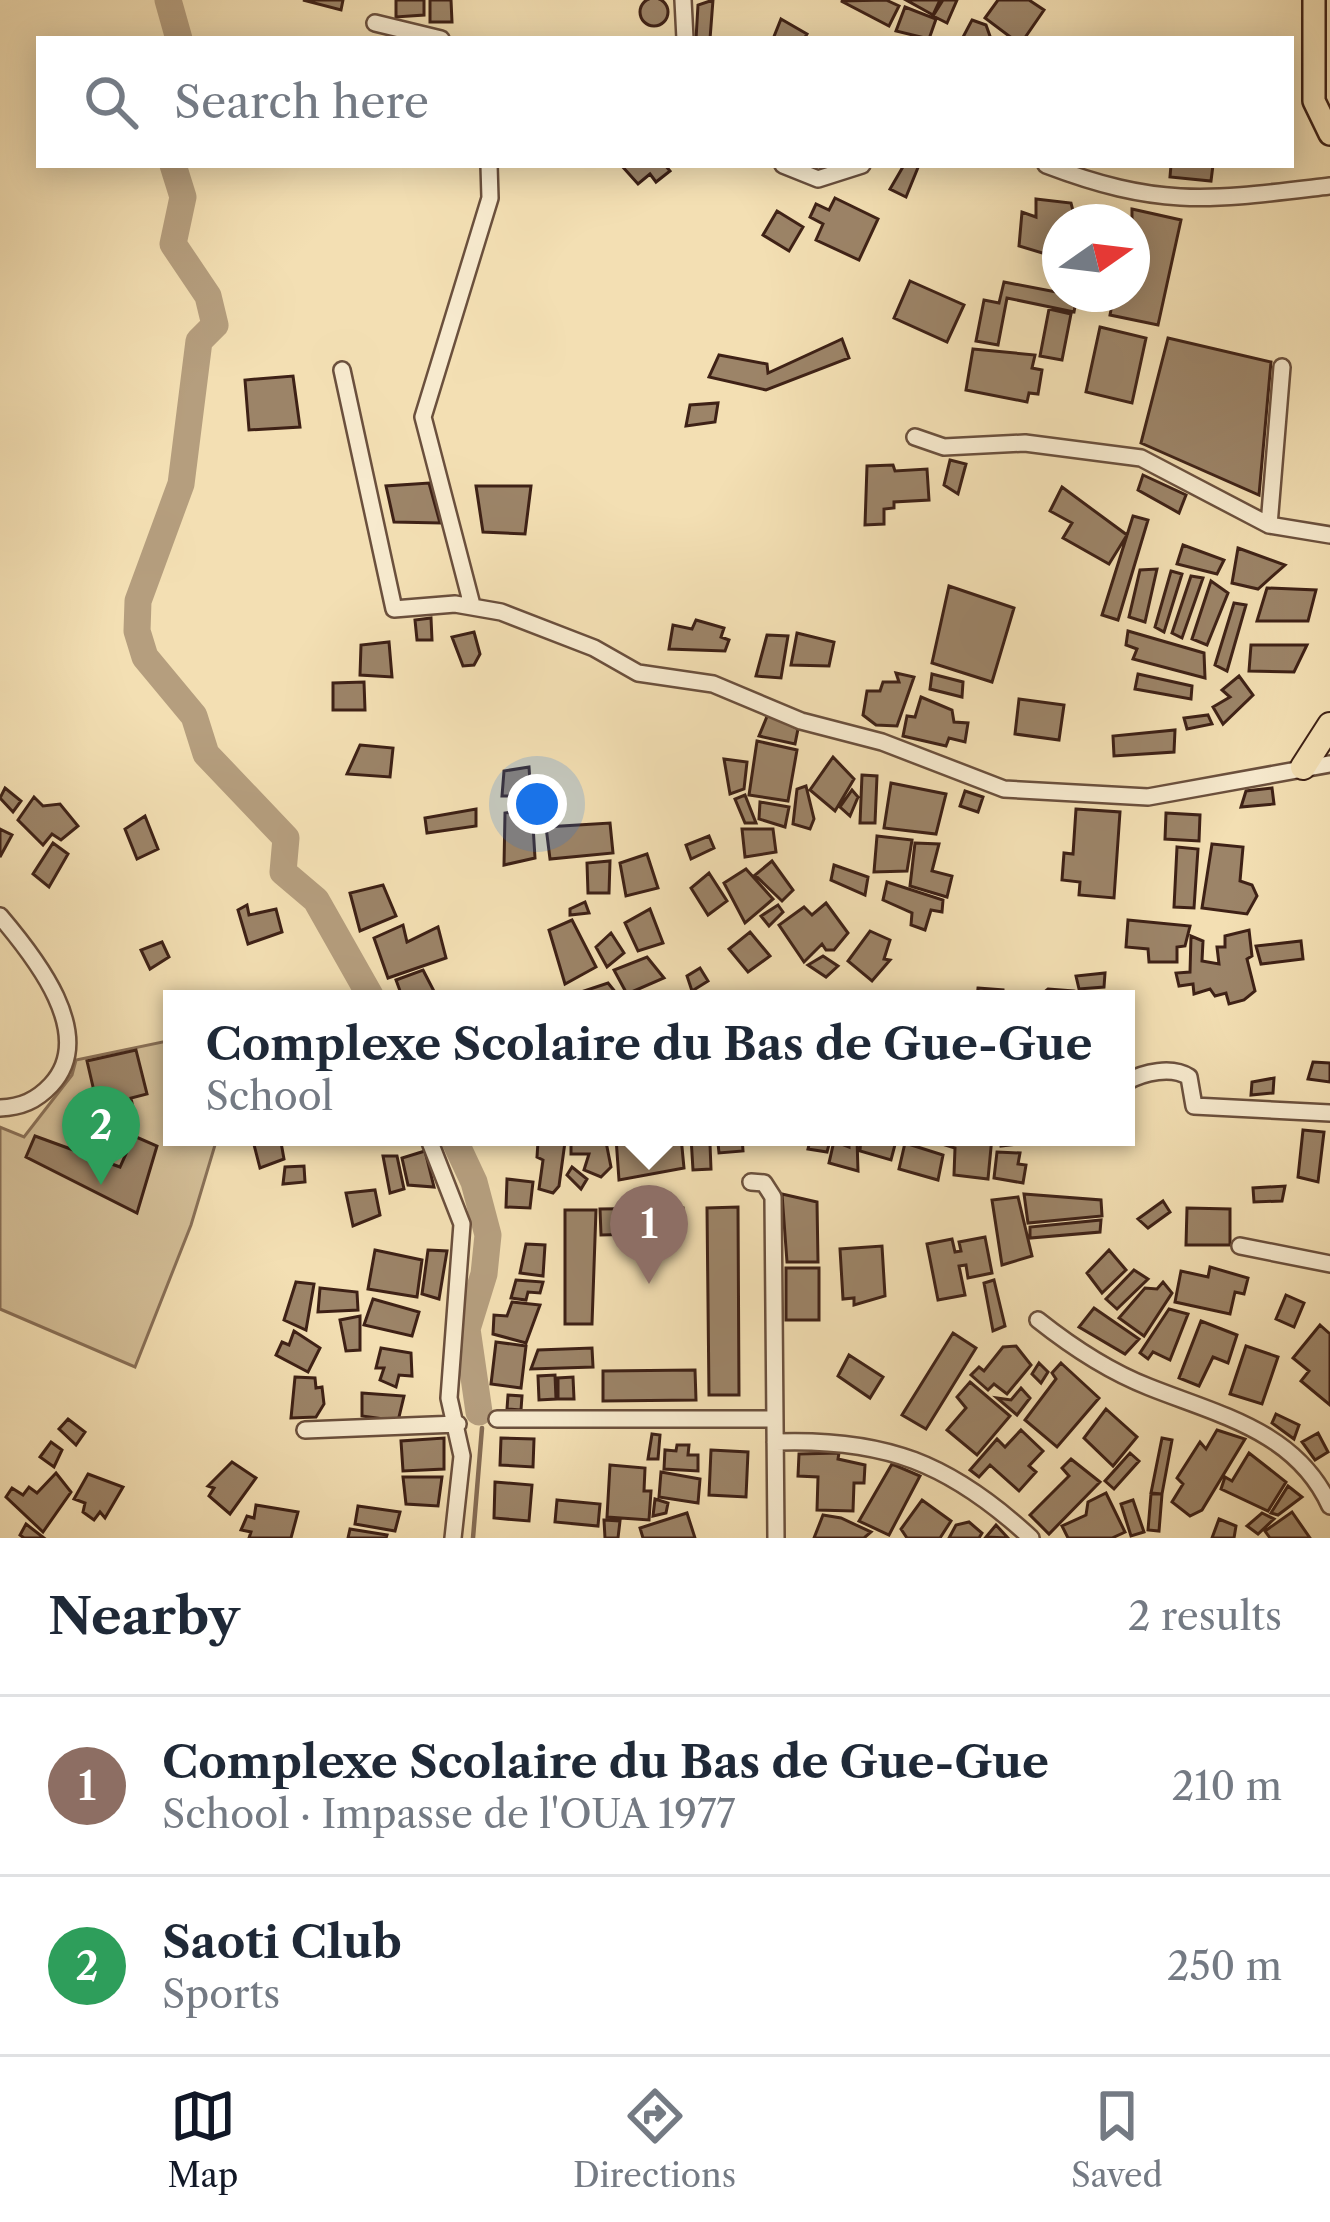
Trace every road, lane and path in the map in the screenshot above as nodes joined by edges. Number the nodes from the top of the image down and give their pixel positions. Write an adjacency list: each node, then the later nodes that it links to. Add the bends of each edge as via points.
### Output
1 (683, 0): 5 (street)
2 (1314, 0): 6 (main road, via 1314,101)
3 (375, 23): 4 (street)
4 (429, 36)
5 (685, 36)
6 (1330, 134)
7 (489, 168): 17 (street, via 490,198 423,417)
8 (790, 168): 9 (street, via 818,179)
9 (853, 168)
10 (1054, 168): 11 (street, via 1102,186 1178,198 1238,200)
11 (1330, 186)
12 (1282, 367): 15 (street)
13 (342, 370): 17 (street, via 394,609)
14 (915, 437): 15 (street, via 944,447 1024,443 1141,458)
15 (1269, 525): 16 (street)
16 (1330, 535)
17 (472, 605): 20 (street, via 594,648 638,673 713,684 1004,790 1148,797)
18 (1330, 725): 20 (highway)
19 (1330, 764): 20 (street)
20 (1303, 767)
21 (0, 916): 23 (street, via 68,1032 61,1074 47,1090)
22 (1135, 1080): 24 (street, via 1181,1072 1194,1106)
23 (0, 1108)
24 (1330, 1113)
25 (432, 1146): 32 (street, via 462,1224 449,1398)
26 (751, 1182): 31 (street, via 764,1183 773,1197)
27 (1240, 1246): 28 (street)
28 (1330, 1264)
29 (1038, 1320): 35 (street, via 1107,1367 1272,1438 1309,1471)
30 (497, 1419): 31 (street)
31 (775, 1419): 34 (street)
32 (458, 1424): 33 (street); 36 (street)
33 (304, 1430)
34 (776, 1442): 37 (street); 38 (street, via 849,1441 889,1450 959,1484)
35 (1330, 1505)
36 (453, 1538)
37 (776, 1538)
38 (1031, 1538)

